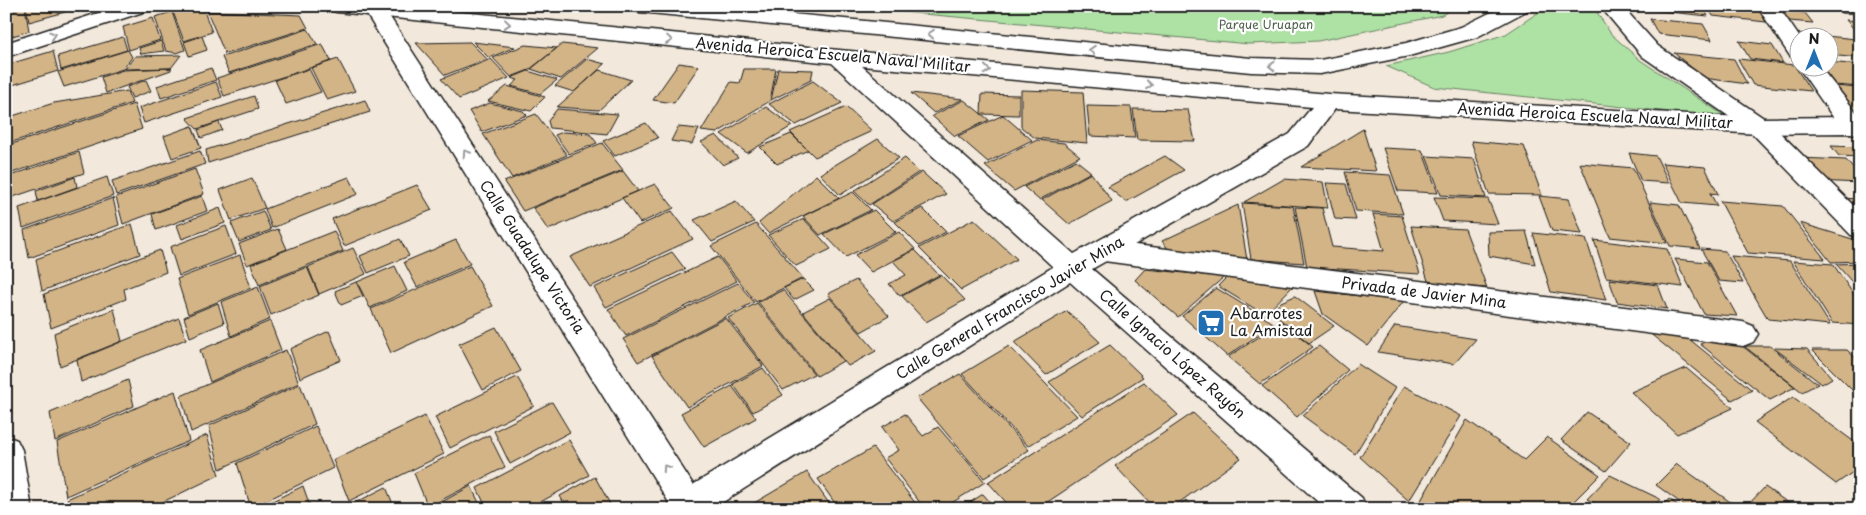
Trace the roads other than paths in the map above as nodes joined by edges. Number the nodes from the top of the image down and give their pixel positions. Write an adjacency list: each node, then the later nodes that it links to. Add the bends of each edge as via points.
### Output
1 (142, 6): 9 (street, one-way to 1)
2 (337, 6): 7 (street, Avenida Heroica Escuela Naval Militar)
3 (639, 6): 11 (street, Avenida Heroica Escuela Naval Militar, one-way to 3, via 1241,64)
4 (1521, 6): 11 (street, Avenida Heroica Escuela Naval Militar, via 1469,32 1409,49)
5 (1610, 6): 14 (street, via 1650,51)
6 (1767, 6): 8 (street)
7 (377, 8): 10 (street, Avenida Heroica Escuela Naval Militar, one-way to 10); 21 (street, Calle Guadalupe Victoria, one-way to 7)
8 (1788, 36)
9 (6, 50)
10 (839, 57): 13 (street, Avenida Heroica Escuela Naval Militar, one-way to 13); 18 (street, Calle Ignacio López Rayón)
11 (1320, 67): 13 (street)
12 (1818, 78): 15 (street)
13 (1329, 101): 14 (street, Avenida Heroica Escuela Naval Militar); 17 (street, Calle General Francisco Javier Mina, via 1300,140)
14 (1759, 126): 15 (street, Avenida Heroica Escuela Naval Militar); 16 (street)
15 (1857, 126)
16 (1860, 228)
17 (1104, 251): 18 (street, Calle General Francisco Javier Mina); 19 (street, Privada de Javier Mina)
18 (1072, 268): 21 (street, Calle General Francisco Javier Mina); 23 (street, Calle Ignacio López Rayón)
19 (1744, 334)
20 (6, 450): 22 (street)
21 (688, 507)
22 (15, 509)
23 (1350, 509)

